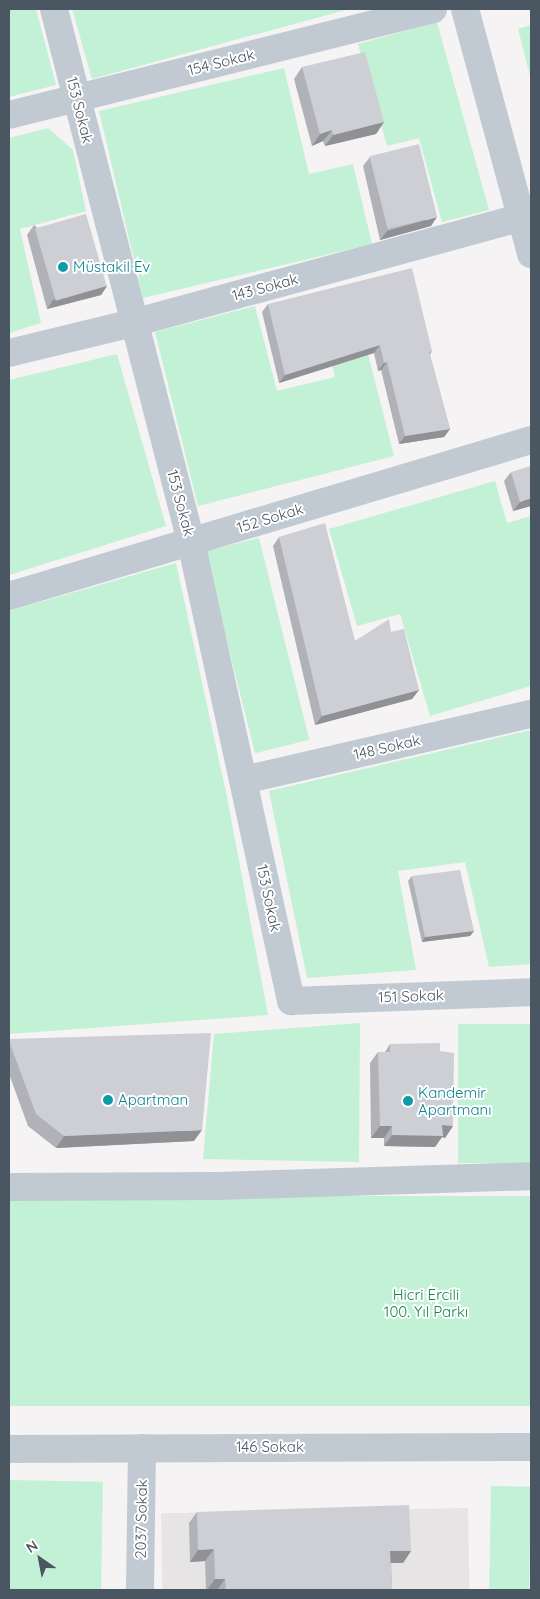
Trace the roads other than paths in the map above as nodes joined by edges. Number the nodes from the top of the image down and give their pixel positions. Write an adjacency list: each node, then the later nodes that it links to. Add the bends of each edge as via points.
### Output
1 (54, 9): 4 (street, 153 Sokak)
2 (433, 9): 4 (street, 154 Sokak)
3 (465, 9): 6 (street)
4 (78, 98): 5 (street, 154 Sokak); 8 (street, 153 Sokak)
5 (9, 115)
6 (520, 218): 7 (street); 8 (street, 143 Sokak)
7 (531, 254)
8 (133, 323): 9 (street, 143 Sokak); 11 (street, 153 Sokak)
9 (9, 353)
10 (531, 440): 11 (street, 152 Sokak)
11 (191, 542): 12 (street, 152 Sokak); 14 (street, 153 Sokak)
12 (9, 596)
13 (531, 714): 14 (street, 148 Sokak)
14 (244, 780): 16 (street, 153 Sokak)
15 (531, 992): 16 (street, 151 Sokak)
16 (292, 1001)
17 (531, 1176): 18 (street, via 218,1186)
18 (9, 1186)
19 (531, 1447): 20 (street, 146 Sokak)
20 (142, 1448): 21 (street, 146 Sokak); 22 (street, 2037 Sokak)
21 (9, 1449)
22 (140, 1590)

